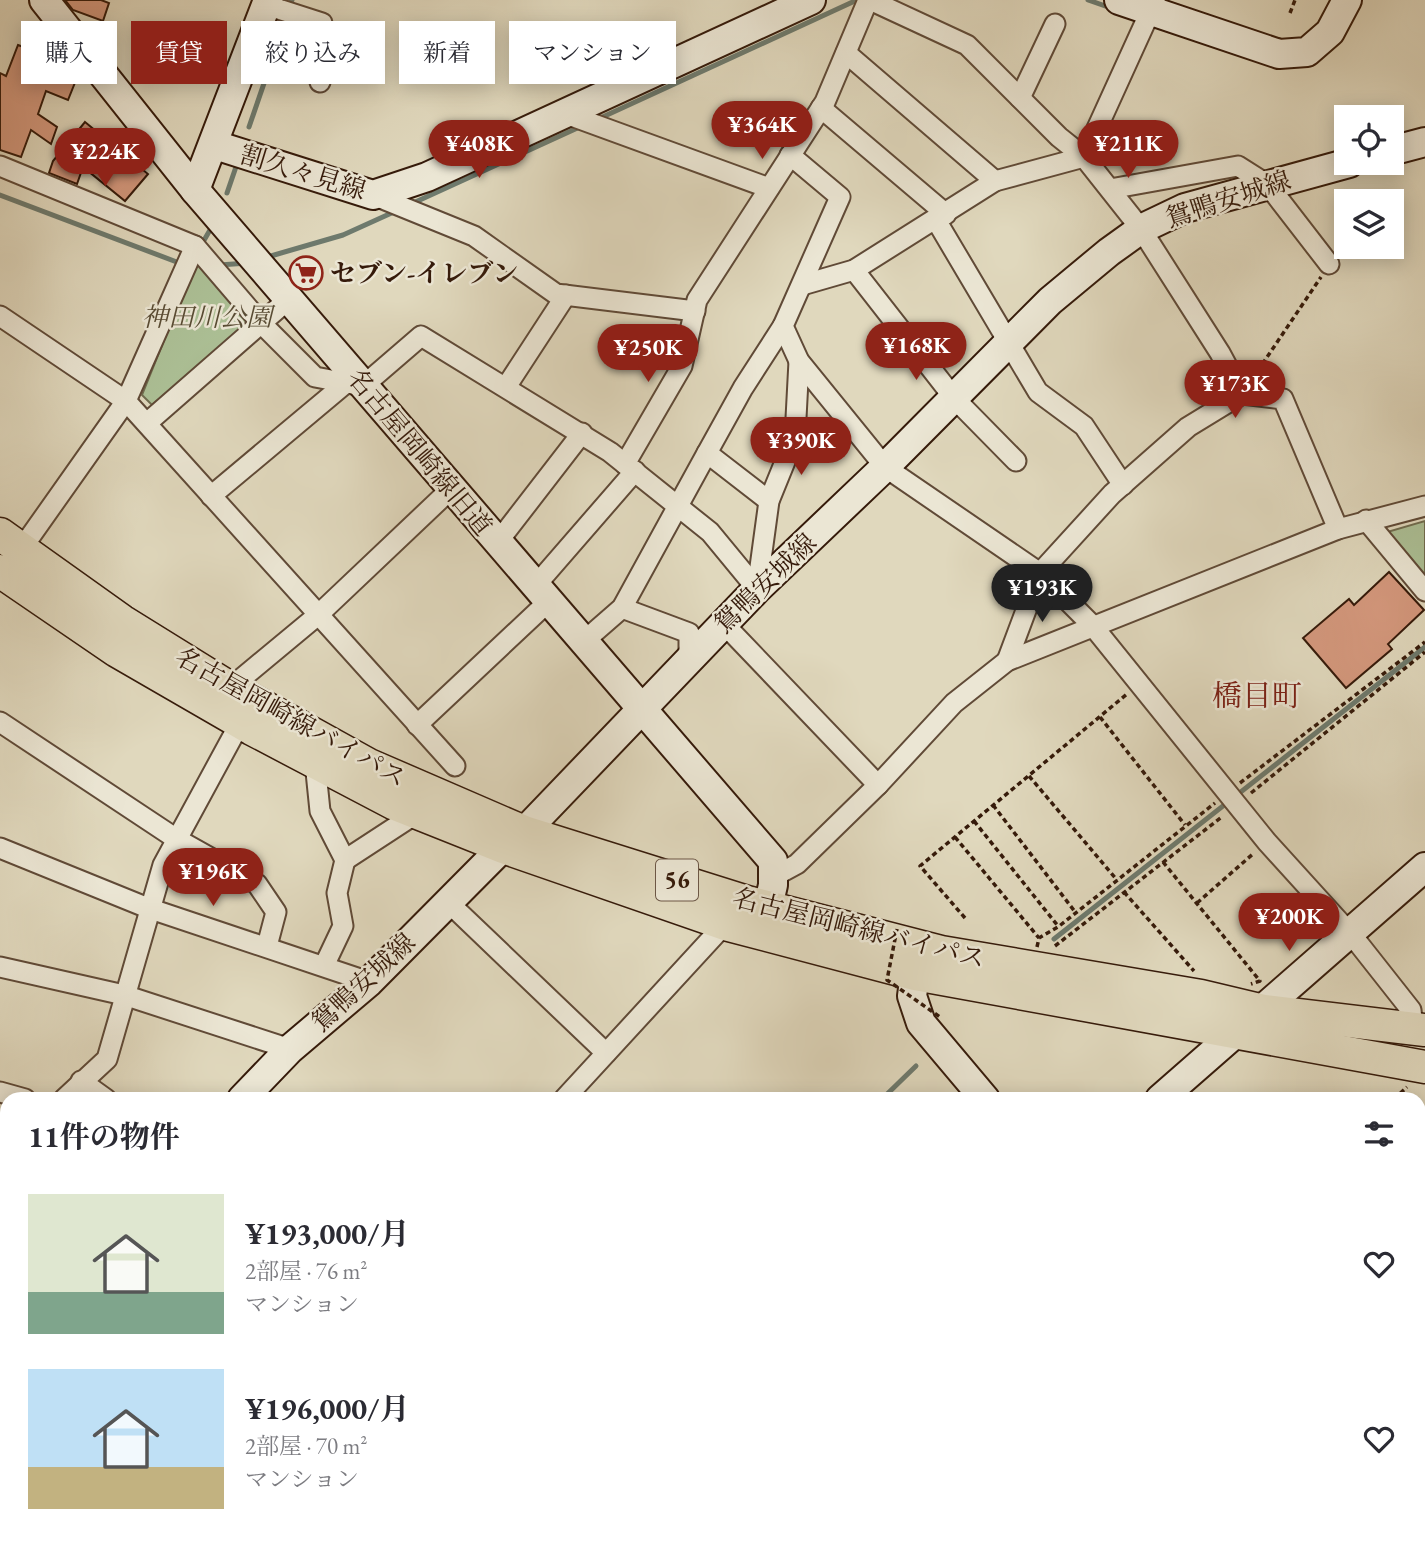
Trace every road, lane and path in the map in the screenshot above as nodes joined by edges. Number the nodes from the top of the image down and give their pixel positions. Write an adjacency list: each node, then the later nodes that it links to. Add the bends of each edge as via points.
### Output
1 (44, 0): 27 (street, 名古屋岡崎線旧道)
2 (811, 0): 15 (street, 割久々見線)
3 (869, 0): 12 (street); 13 (street, via 967,46)
4 (1119, 0): 8 (street)
5 (1295, 0): 9 (path)
6 (1347, 0): 8 (street, via 1330,32 1307,52 1279,54)
7 (267, 2): 10 (street); 17 (street)
8 (1153, 6): 20 (street)
9 (1290, 13)
10 (317, 21)
11 (1055, 24): 13 (street)
12 (846, 53): 14 (street); 23 (street)
13 (1020, 98): 20 (street)
14 (821, 108): 19 (street); 29 (street)
15 (566, 114): 25 (street); 28 (street, 割久々見線, via 427,177)
16 (1425, 142): 18 (street)
17 (215, 145): 27 (street); 28 (street, 割久々見線)
18 (1404, 148)
19 (790, 155): 25 (street); 35 (street, via 840,197)
20 (1084, 157): 23 (street); 26 (street)
21 (0, 166): 31 (street)
22 (1334, 167): 24 (street, 鴛鴨安城線)
23 (995, 181): 29 (street)
24 (1268, 185): 26 (street, via 1238,166); 30 (street, 鴛鴨安城線, via 1185,208); 33 (street)
25 (769, 188): 38 (street, via 697,300)
26 (1110, 189): 30 (street)
27 (195, 190): 37 (street, 名古屋岡崎線旧道)
28 (373, 195): 36 (street, via 474,236 556,294)
29 (941, 217): 34 (street); 42 (street)
30 (1141, 229): 42 (street, 鴛鴨安城線, via 1050,301); 46 (street)
31 (195, 246): 40 (street); 48 (street)
32 (1334, 256): 33 (path)
33 (1329, 264): 46 (path)
34 (853, 270): 35 (street); 47 (street)
35 (802, 285): 41 (street)
36 (566, 295): 38 (street); 45 (street)
37 (290, 298): 40 (street); 44 (street, 名古屋岡崎線旧道)
38 (695, 311): 54 (street, via 682,366)
39 (0, 316): 48 (street)
40 (261, 323): 44 (street, via 315,377); 49 (street)
41 (783, 326): 43 (street); 51 (street)
42 (1010, 341): 47 (street, 鴛鴨安城線); 55 (street, via 1038,392 1084,426)
43 (799, 361): 53 (street); 58 (street, via 795,437)
44 (355, 384): 45 (street, via 421,336); 56 (street, 名古屋岡崎線旧道); 57 (street)
45 (506, 387): 50 (street)
46 (1242, 394): 55 (street, via 1188,427); 62 (street, via 1283,399)
47 (954, 398): 52 (street); 53 (street, 鴛鴨安城線)
48 (126, 401): 49 (street); 64 (street)
49 (147, 423): 57 (street)
50 (582, 433): 54 (street); 63 (street)
51 (707, 453): 58 (street); 59 (street)
52 (1016, 461)
53 (885, 467): 65 (street); 66 (street, 鴛鴨安城線)
54 (630, 468): 59 (street); 68 (street)
55 (1123, 485): 65 (street)
56 (452, 488): 63 (street, 名古屋岡崎線旧道); 70 (street)
57 (211, 496): 70 (street)
58 (769, 501): 66 (street)
59 (678, 506): 66 (street, via 710,532); 69 (street)
60 (1425, 506): 61 (street)
61 (1366, 520): 62 (street); 67 (street)
62 (1338, 528): 72 (street)
63 (497, 543): 68 (street, 名古屋岡崎線旧道)
64 (4, 560): 79 (main road, 名古屋岡崎線バイパス / 56, via 122,621); 83 (main road, 名古屋岡崎線バイパス / 56, via 117,651)
65 (1040, 573): 72 (street); 77 (street)
66 (757, 589): 71 (street, 鴛鴨安城線)
67 (1425, 591)
68 (542, 593): 73 (street, 名古屋岡崎線旧道); 84 (street)
69 (622, 608): 73 (street); 76 (street, via 688,634)
70 (318, 615): 79 (street); 84 (street)
71 (723, 623): 76 (street, 鴛鴨安城線); 88 (street)
72 (1092, 625): 77 (street); 78 (street)
73 (583, 642): 80 (street, 名古屋岡崎線旧道)
74 (1425, 642): 89 (path)
75 (1425, 652): 89 (path)
76 (689, 658): 80 (street, 鴛鴨安城線)
77 (1007, 661): 88 (street, via 954,703)
78 (1140, 684): 81 (path); 89 (street)
79 (230, 688): 96 (main road, 名古屋岡崎線バイパス / 56)
80 (641, 708): 96 (street, 鴛鴨安城線); 103 (street, 名古屋岡崎線旧道, via 773,861)
81 (1100, 717): 87 (path); 93 (path)
82 (0, 722): 95 (street)
83 (240, 723): 85 (main road, 名古屋岡崎線バイパス / 56); 95 (street)
84 (417, 725): 86 (street)
85 (314, 762): 91 (main road, 名古屋岡崎線バイパス / 56); 99 (street, via 320,811)
86 (455, 766)
87 (1029, 776): 90 (path); 102 (path)
88 (878, 785): 103 (street)
89 (1232, 799): 93 (path); 97 (street); 100 (path)
90 (993, 805): 92 (path); 108 (path)
91 (417, 813): 96 (main road, 名古屋岡崎線バイパス / 56); 99 (street)
92 (974, 821): 94 (path); 111 (path)
93 (1186, 826): 102 (path)
94 (955, 837): 109 (path, via 920,866); 114 (path)
95 (175, 838): 107 (street); 115 (street, via 257,884 276,912)
96 (514, 839): 103 (main road, 名古屋岡崎線バイパス / 56); 105 (street, 鴛鴨安城線); 110 (main road, 名古屋岡崎線バイパス / 56)
97 (1267, 842): 106 (path); 113 (street)
98 (0, 848): 107 (street)
99 (345, 860): 118 (street, via 337,893 343,926)
100 (1163, 862): 104 (path); 106 (path)
101 (1425, 867): 113 (street)
102 (1117, 880): 108 (path)
103 (771, 892): 124 (main road, 名古屋岡崎線バイパス / 56, via 941,953 1201,996)
104 (1124, 892): 116 (path); 121 (path)
105 (449, 902): 122 (street, 鴛鴨安城線); 131 (street)
106 (1196, 903): 124 (path)
107 (148, 908): 115 (street); 123 (street)
108 (1076, 913): 111 (path)
109 (965, 918)
110 (725, 924): 120 (main road, 名古屋岡崎線バイパス / 56); 131 (street)
111 (1058, 927): 114 (path)
112 (897, 929): 126 (path, bridge, via 887,980)
113 (1349, 933): 124 (street); 128 (street, via 1411,1010)
114 (1039, 938): 117 (path)
115 (267, 946): 118 (street)
116 (1051, 949)
117 (1036, 954)
118 (324, 966): 122 (street)
119 (0, 967): 123 (street)
120 (915, 974): 129 (main road, 名古屋岡崎線バイパス / 56); 138 (street, via 912,996 921,1023)
121 (1198, 976)
122 (369, 982): 130 (street, 鴛鴨安城線)
123 (124, 995): 130 (street); 133 (street, via 107,1059)
124 (1262, 996): 128 (main road, 名古屋岡崎線バイパス / 56); 129 (street)
125 (949, 1007): 126 (path)
126 (940, 1017): 127 (path)
127 (945, 1027)
128 (1419, 1029)
129 (1239, 1033): 132 (main road, 名古屋岡崎線バイパス / 56); 139 (street)
130 (290, 1049): 136 (street, 鴛鴨安城線)
131 (606, 1053): 137 (street)
132 (1425, 1067)
133 (81, 1081): 134 (street); 135 (street)
134 (71, 1092)
135 (96, 1092)
136 (249, 1092)
137 (570, 1092)
138 (979, 1092)
139 (1168, 1092)

